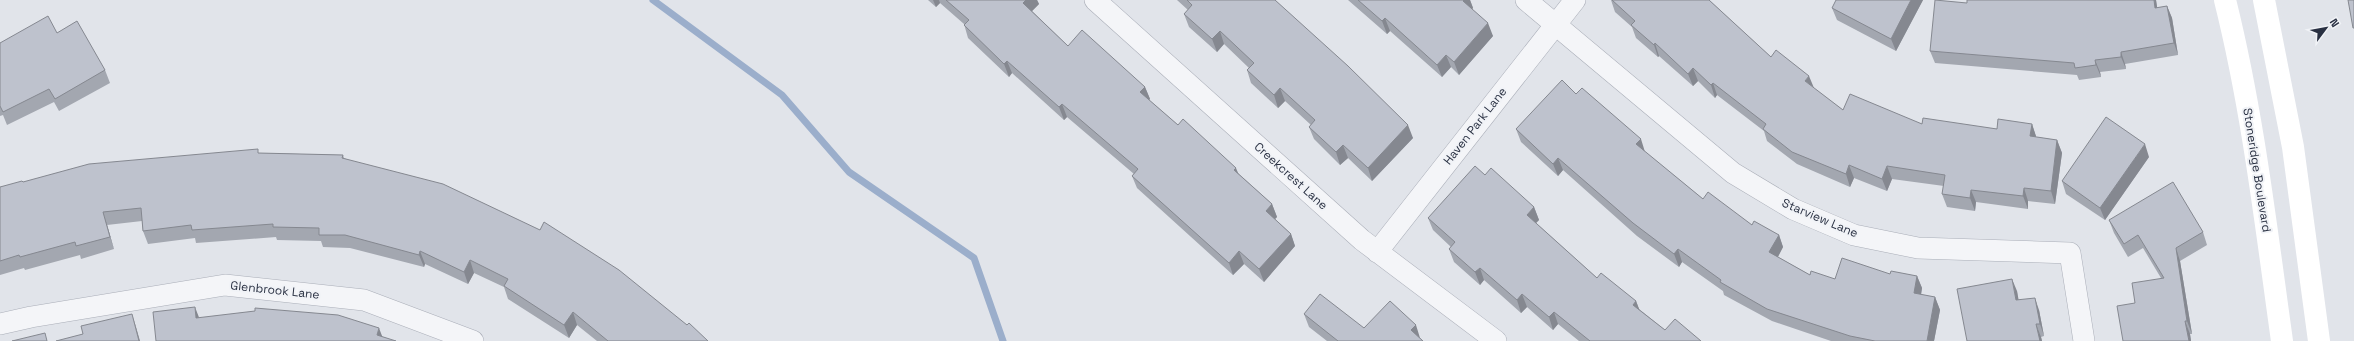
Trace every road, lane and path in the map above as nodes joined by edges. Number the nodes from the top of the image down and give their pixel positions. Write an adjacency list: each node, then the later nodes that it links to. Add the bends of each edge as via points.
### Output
1 (1095, 0): 7 (street, Creekcrest Lane)
2 (1526, 0): 6 (street, Starview Lane)
3 (1575, 0): 6 (street, Haven Park Lane)
4 (2225, 0): 12 (street, Stoneridge Boulevard, via 2235,38 2256,153)
5 (2264, 0): 13 (street, via 2293,147)
6 (1554, 25): 7 (street, Haven Park Lane); 11 (street, Starview Lane, via 1734,173 1793,209 1854,235 1918,248 2070,253)
7 (1377, 252): 10 (street, Creekcrest Lane)
8 (0, 324): 9 (street, Glenbrook Lane, via 225,285 364,300)
9 (473, 341)
10 (1496, 341)
11 (2084, 341)
12 (2282, 341)
13 (2319, 341)

